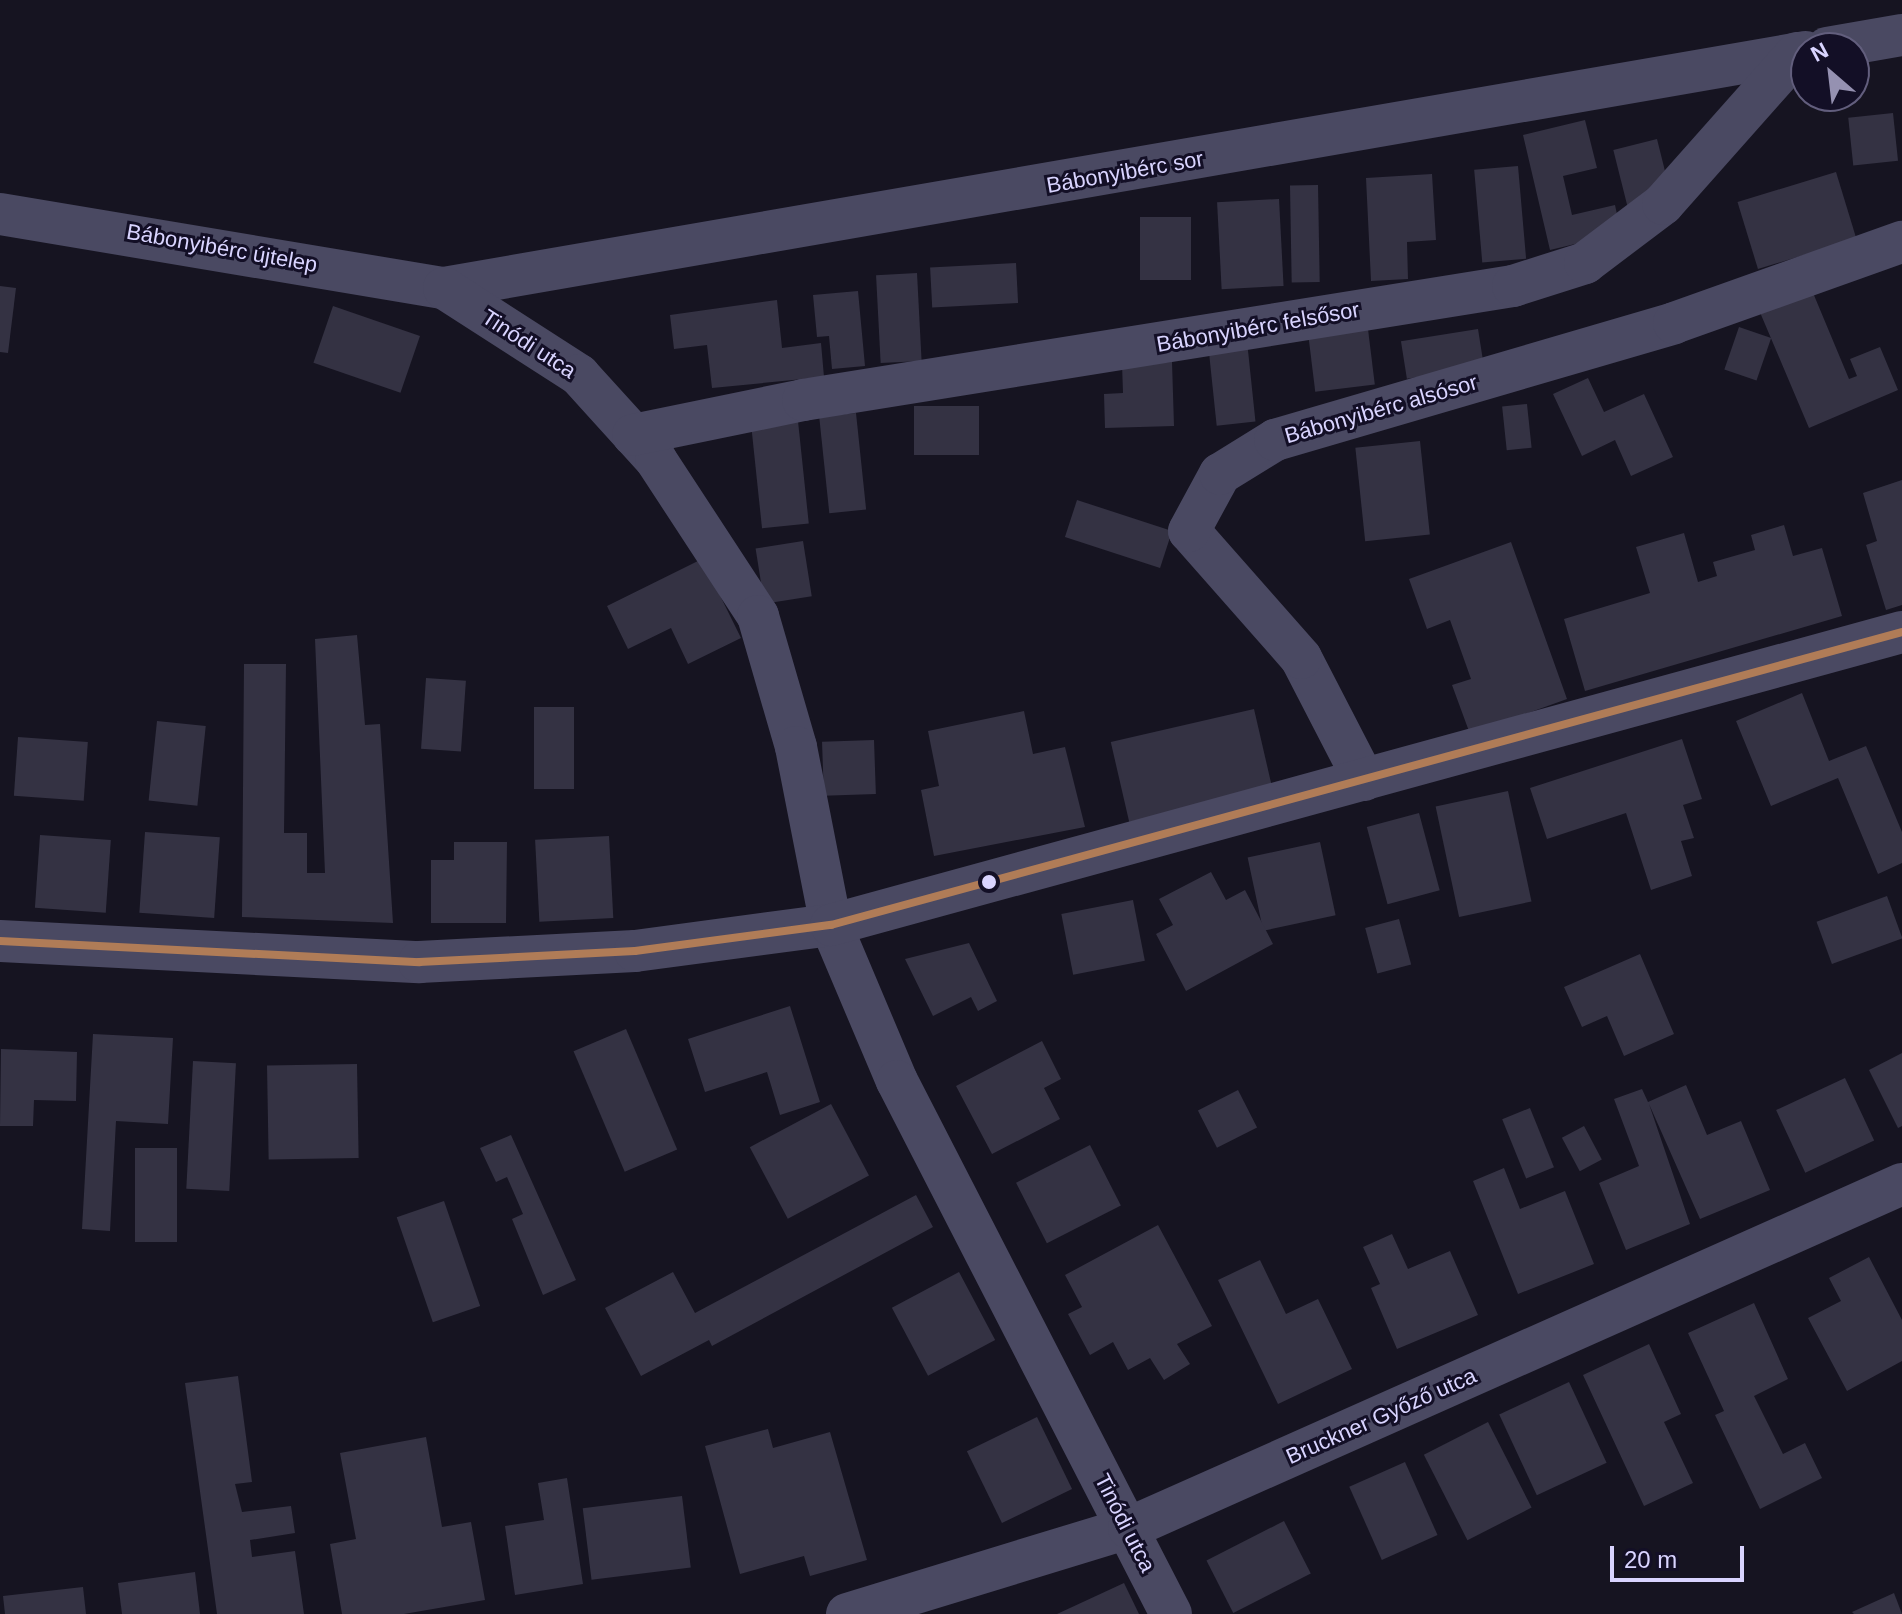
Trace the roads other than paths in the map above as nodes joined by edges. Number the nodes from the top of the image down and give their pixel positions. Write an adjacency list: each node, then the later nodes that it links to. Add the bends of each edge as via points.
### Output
1 (1902, 35): 2 (street, Bábonyibérc sor)
2 (1870, 41)
3 (1790, 54): 7 (street, Bábonyibérc sor)
4 (1790, 72): 8 (street, Bábonyibérc felsősor, via 1663,204 1585,263 1513,286 803,400)
5 (0, 214): 7 (street, Bábonyibérc újtelep)
6 (1902, 242): 10 (street, Bábonyibérc alsósor, via 1674,323 1275,440 1220,474 1189,531 1301,658)
7 (444, 288): 8 (street, Tinódi utca, via 579,375)
8 (633, 435): 11 (street, Tinódi utca, via 758,616 796,747)
9 (1902, 632): 10 (street)
10 (1364, 780): 11 (street)
11 (831, 925): 12 (street, via 635,951 419,962); 14 (street, Tinódi utca, via 897,1081)
12 (0, 941)
13 (1902, 1184): 14 (street, Bruckner Győző utca)
14 (1129, 1528): 15 (street, Bruckner Győző utca); 16 (street, Tinódi utca)
15 (847, 1614)
16 (1171, 1614)

